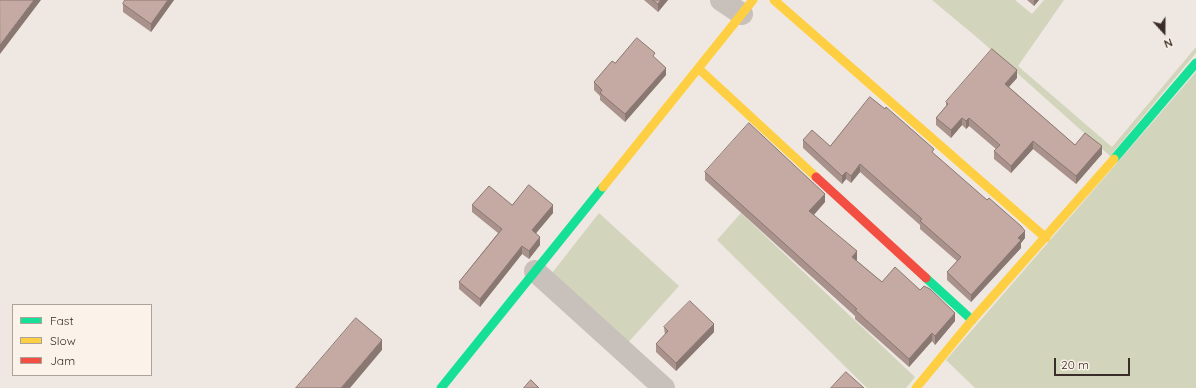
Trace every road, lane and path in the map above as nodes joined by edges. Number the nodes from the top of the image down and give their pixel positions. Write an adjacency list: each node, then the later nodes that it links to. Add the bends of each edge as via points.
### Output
1 (721, 0): 3 (street)
2 (774, 0): 6 (street)
3 (748, 7): 5 (street)
4 (1196, 63): 6 (street)
5 (699, 69): 7 (street); 8 (street)
6 (1046, 238): 8 (street)
7 (535, 271): 9 (street); 10 (street)
8 (972, 320): 11 (street)
9 (441, 388)
10 (664, 388)
11 (916, 388)

